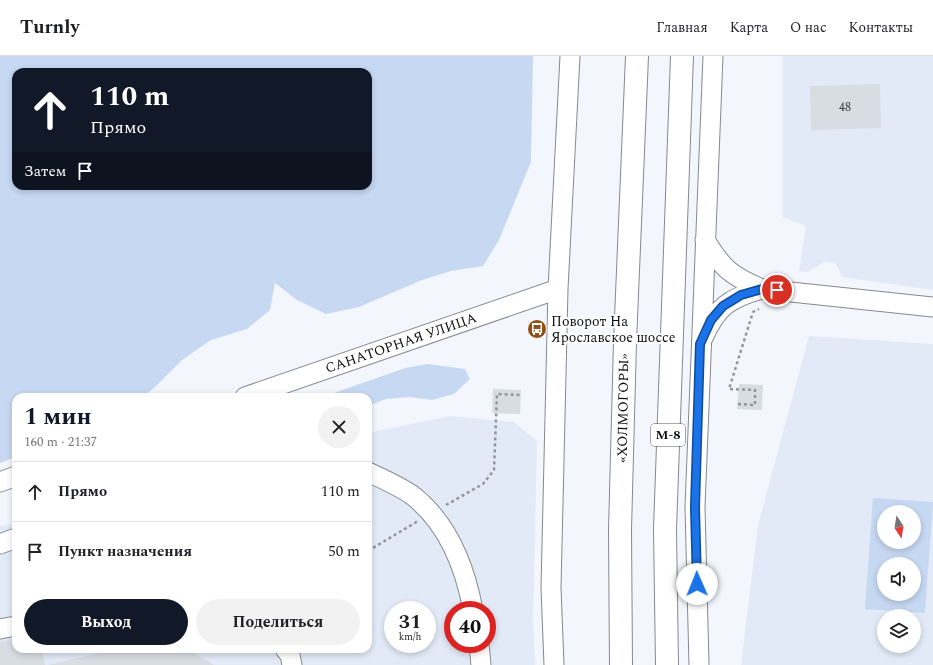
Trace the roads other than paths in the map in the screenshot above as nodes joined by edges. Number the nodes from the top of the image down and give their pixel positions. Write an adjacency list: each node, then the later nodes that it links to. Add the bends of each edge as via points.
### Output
1 (570, 56): 6 (street)
2 (637, 56): 25 (highway, «ХОЛМОГОРЫ», via 624,342 620,530)
3 (682, 56): 26 (highway, М-8, via 665,529)
4 (713, 56): 5 (street)
5 (705, 240): 7 (street, via 717,260 736,278); 9 (street)
6 (558, 289): 10 (street, САНАТОРНАЯ УЛИЦА); 24 (street, via 551,588)
7 (763, 297): 8 (street); 9 (street, via 741,295 723,306 711,320)
8 (933, 307)
9 (700, 344): 21 (street, via 695,507)
10 (257, 393)
11 (372, 474): 16 (street, via 412,496 446,532 460,559)
12 (12, 478): 13 (street)
13 (0, 482)
14 (12, 540): 15 (street)
15 (0, 544)
16 (471, 601)
17 (12, 627): 18 (street)
18 (0, 630)
19 (288, 653): 22 (street)
20 (480, 653): 23 (street)
21 (699, 663)
22 (292, 665)
23 (482, 665)
24 (554, 665)
25 (621, 665)
26 (667, 665)

